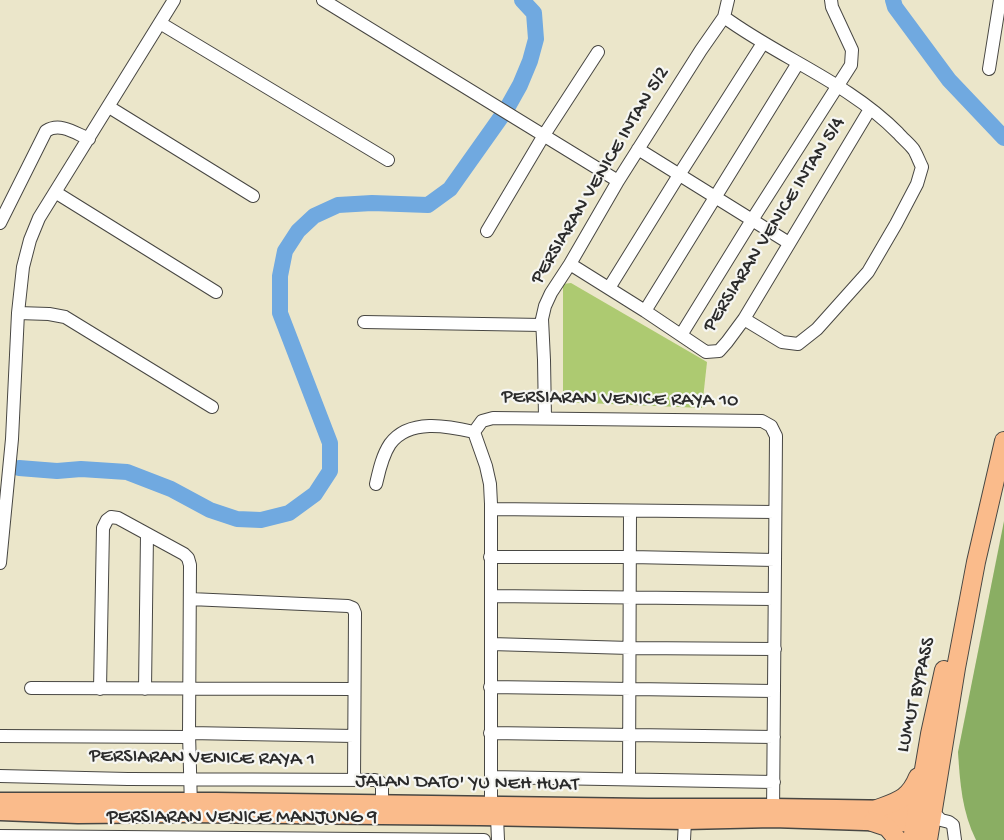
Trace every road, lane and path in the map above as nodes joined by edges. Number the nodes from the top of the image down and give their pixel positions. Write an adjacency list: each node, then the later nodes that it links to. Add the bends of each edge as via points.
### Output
1 (174, 0): 7 (street)
2 (323, 0): 15 (street)
3 (728, 0): 6 (street, PERSIARAN VENICE INTAN 5/2)
4 (831, 0): 12 (street, via 852,50 851,65)
5 (1000, 0): 11 (street)
6 (724, 17): 8 (street); 17 (street, PERSIARAN VENICE INTAN 5/2)
7 (160, 23): 13 (street); 18 (street)
8 (763, 44): 10 (street); 19 (street)
9 (598, 52): 15 (street)
10 (798, 63): 12 (street); 23 (street)
11 (989, 69)
12 (837, 86): 14 (street); 24 (street)
13 (109, 107): 16 (street); 22 (street)
14 (870, 109): 27 (street, PERSIARAN VENICE INTAN 5/4); 33 (street, via 914,151 922,167 917,184 868,272 817,329 798,344 782,342)
15 (544, 135): 20 (street); 26 (street)
16 (89, 139): 21 (street); 25 (street, via 56,126 46,131)
17 (638, 149): 19 (street); 20 (street, PERSIARAN VENICE INTAN 5/2)
18 (388, 160)
19 (678, 175): 23 (street); 29 (street)
20 (618, 181): 28 (street, PERSIARAN VENICE INTAN 5/2)
21 (55, 192): 30 (street); 32 (street, via 30,240)
22 (253, 196)
23 (715, 197): 24 (street); 31 (street)
24 (752, 220): 27 (street); 36 (street)
25 (0, 223)
26 (487, 231)
27 (789, 243): 33 (street, PERSIARAN VENICE INTAN 5/4)
28 (570, 264): 29 (street); 35 (street, PERSIARAN VENICE INTAN 5/2, via 545,306)
29 (609, 288): 31 (street)
30 (216, 292)
31 (645, 311): 36 (street)
32 (18, 313): 37 (street, via 65,317); 42 (street, via 12,439)
33 (744, 319): 36 (street, PERSIARAN VENICE INTAN 5/4, via 718,351 706,352)
34 (364, 322): 35 (street)
35 (542, 325): 38 (street, PERSIARAN VENICE INTAN 5/2)
36 (681, 335)
37 (212, 407)
38 (545, 418): 39 (street, PERSIARAN VENICE RAYA 10, via 493,418 482,421); 45 (street, PERSIARAN VENICE RAYA 10, via 762,421 771,426 776,436)
39 (474, 432): 41 (street, via 435,426 405,432 391,443); 43 (street, via 490,484)
40 (1004, 441): 50 (highway, LUMUT BYPASS)
41 (376, 484)
42 (4, 485): 51 (street)
43 (491, 509): 44 (street); 47 (street)
44 (630, 511): 45 (street); 48 (street)
45 (775, 512): 49 (street)
46 (147, 534): 54 (street, via 188,558); 61 (street, via 111,517 104,528); 62 (street)
47 (490, 557): 48 (street); 52 (street)
48 (630, 557): 49 (street); 53 (street)
49 (775, 560): 55 (street)
50 (976, 562): 73 (highway, LUMUT BYPASS, via 945,665); 89 (highway, LUMUT BYPASS)
51 (0, 563)
52 (491, 596): 53 (street); 56 (street)
53 (630, 598): 55 (street); 57 (street)
54 (190, 599): 63 (street); 64 (street, via 353,608)
55 (774, 599): 58 (street)
56 (490, 644): 57 (street); 59 (street)
57 (630, 648): 58 (street); 65 (street)
58 (775, 649): 66 (street)
59 (490, 687): 65 (street); 67 (street)
60 (31, 688): 61 (street)
61 (100, 689): 62 (street)
62 (145, 689): 63 (street)
63 (190, 689): 64 (street); 68 (street)
64 (354, 689): 71 (street)
65 (629, 689): 66 (street); 69 (street)
66 (774, 691): 72 (street)
67 (490, 733): 69 (street); 75 (street)
68 (189, 735): 70 (street); 71 (street); 76 (street)
69 (629, 735): 72 (street); 77 (street)
70 (0, 736)
71 (354, 736): 78 (street)
72 (774, 736): 79 (street)
73 (925, 760): 87 (highway, via 907,795); 89 (highway, LUMUT BYPASS)
74 (0, 776): 76 (street, PERSIARAN VENICE RAYA 1)
75 (490, 777): 77 (street); 83 (street)
76 (190, 778): 78 (street, PERSIARAN VENICE RAYA 1); 81 (street)
77 (629, 779): 79 (street)
78 (354, 780): 82 (street, PERSIARAN VENICE RAYA 1, via 380,782)
79 (774, 782): 86 (street)
80 (0, 801): 81 (main road, JALAN DATO' YU NEH HUAT)
81 (191, 808): 82 (main road, JALAN DATO' YU NEH HUAT); 82 (main road, JALAN DATO' YU NEH HUAT, via 353,803); 84 (main road, JALAN DATO' YU NEH HUAT, via 78,815)
82 (382, 810): 83 (main road, JALAN DATO' YU NEH HUAT); 83 (main road, JALAN DATO' YU NEH HUAT, via 414,805); 91 (street)
83 (494, 811): 85 (main road, JALAN DATO' YU NEH HUAT); 93 (street)
84 (0, 812)
85 (584, 813): 86 (main road, JALAN DATO' YU NEH HUAT); 88 (main road, JALAN DATO' YU NEH HUAT)
86 (773, 813): 87 (main road, JALAN DATO' YU NEH HUAT); 88 (main road, JALAN DATO' YU NEH HUAT)
87 (874, 815): 89 (main road, JALAN DATO' YU NEH HUAT); 95 (highway)
88 (686, 821): 94 (street)
89 (925, 824): 96 (street, via 949,822)
90 (0, 836): 91 (street, PERSIARAN VENICE MANJUNG 9)
91 (381, 840): 92 (street, PERSIARAN VENICE MANJUNG 9)
92 (484, 840)
93 (498, 840)
94 (684, 840)
95 (898, 840)
96 (955, 840)

